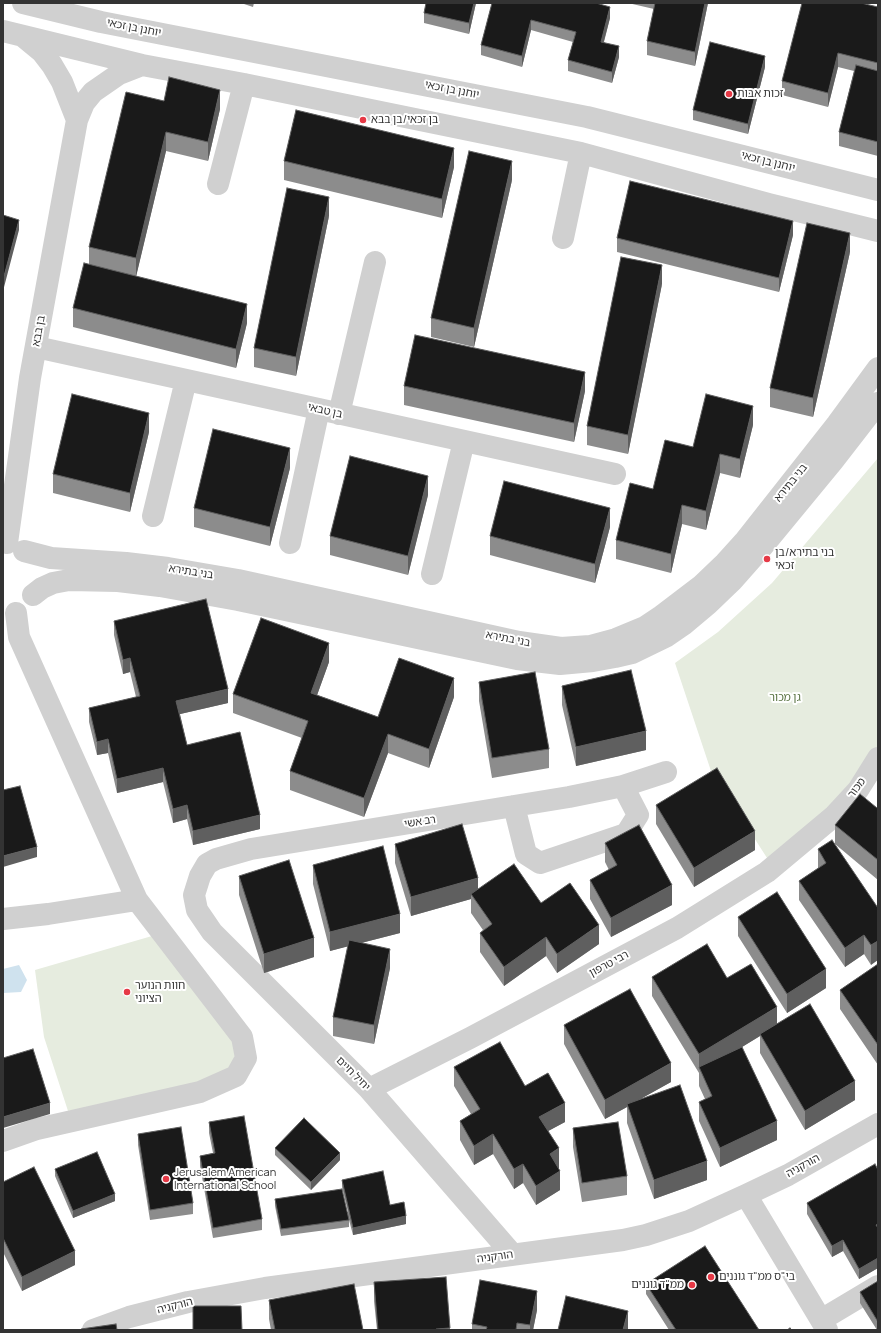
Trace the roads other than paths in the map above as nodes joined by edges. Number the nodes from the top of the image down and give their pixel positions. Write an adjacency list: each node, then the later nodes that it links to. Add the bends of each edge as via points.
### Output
1 (23, 3): 9 (street, יוחנן בן זכאי, via 101,22 587,117)
2 (3, 31): 3 (street)
3 (24, 37): 4 (street); 6 (street, via 42,52 52,65)
4 (142, 66): 5 (street); 6 (street, בן בבא, via 119,74 93,92 84,103)
5 (244, 84): 7 (street); 8 (street)
6 (77, 120): 13 (street, בן בבא)
7 (580, 153): 10 (street); 11 (street)
8 (218, 184)
9 (878, 190)
10 (878, 231)
11 (564, 238)
12 (375, 262): 17 (street)
13 (36, 347): 15 (street, בן טבאי); 22 (street, בן בבא, via 30,378)
14 (878, 368): 22 (street, בני בתירא, via 838,424 725,563 702,585 645,627 590,646 561,648 519,642 238,580 168,568 50,558)
15 (186, 380): 17 (street, בן טבאי); 20 (street)
16 (878, 403): 24 (street, בני בתירא, via 733,580 708,604 667,636 632,653 615,657 560,664 517,659 238,600 118,581 69,580 53,583)
17 (329, 411): 18 (street, בן טבאי); 21 (street)
18 (464, 441): 19 (street, בן טבאי); 23 (street)
19 (615, 474)
20 (153, 516)
21 (290, 543)
22 (11, 546): 24 (street, via 30,559 35,570 36,583)
23 (432, 574)
24 (33, 595): 25 (street, בני בתירא, via 26,606)
25 (9, 615): 32 (street)
26 (878, 758): 30 (street, מכור, via 858,790)
27 (666, 772): 28 (street, רב אשי)
28 (623, 786): 29 (street, רב אשי); 29 (street, via 638,815 626,834 540,863 526,854)
29 (514, 806): 31 (street, רב אשי, via 251,849 207,864)
30 (834, 816): 34 (street, רבי טרפון, via 767,872 677,928)
31 (194, 896): 34 (street, יחיל חיים, via 197,910 212,932)
32 (137, 900): 33 (street); 36 (street, via 242,1037 246,1058 236,1076 200,1092 37,1129)
33 (3, 919)
34 (369, 1089): 38 (street, יחיל חיים)
35 (878, 1124): 37 (street, הורקניה, via 788,1175)
36 (3, 1141)
37 (746, 1195): 38 (street, הורקניה, via 689,1221 646,1235); 40 (street)
38 (513, 1255): 41 (street, הורקניה, via 265,1288 188,1302)
39 (878, 1286): 40 (street)
40 (824, 1325)
41 (93, 1330)

